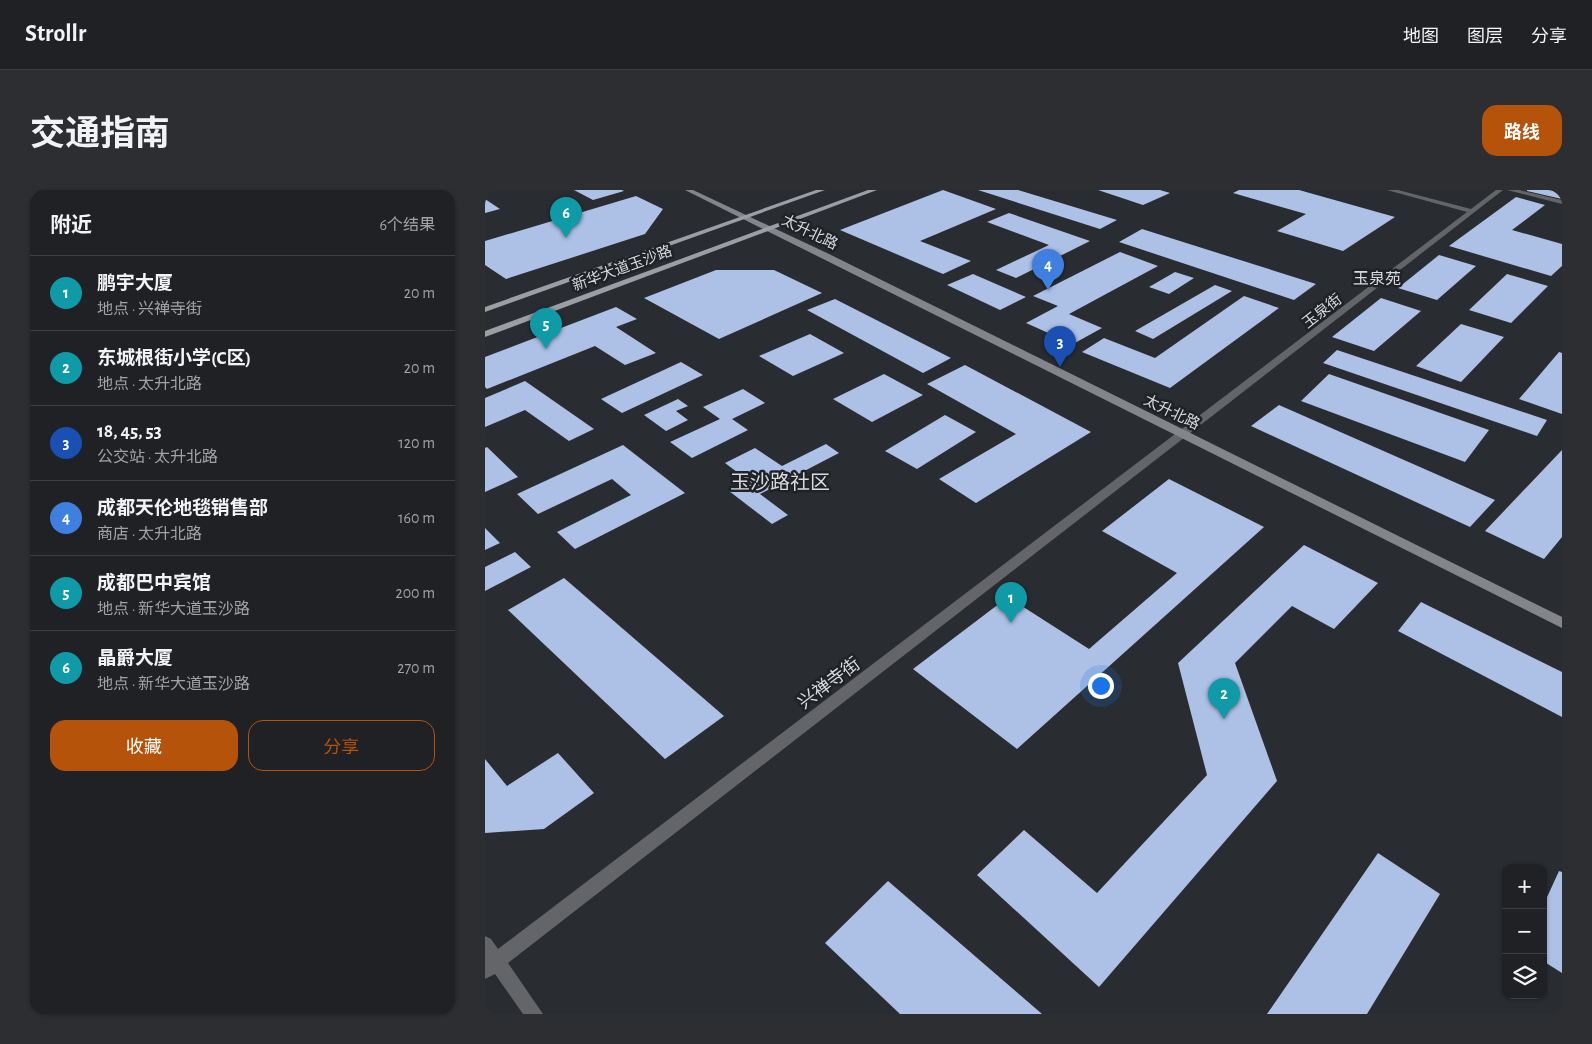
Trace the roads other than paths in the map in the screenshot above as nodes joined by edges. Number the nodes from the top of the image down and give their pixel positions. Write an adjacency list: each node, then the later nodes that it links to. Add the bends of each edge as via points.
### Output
1 (688, 190): 9 (main road, 太升北路)
2 (822, 190): 9 (main road, 新华大道玉沙路)
3 (874, 190): 10 (main road, 新华大道玉沙路)
4 (1390, 190): 8 (street)
5 (1500, 190): 8 (street, 玉泉街)
6 (1510, 190): 7 (street)
7 (1562, 202)
8 (1472, 211): 13 (street, 玉泉街)
9 (746, 217): 10 (main road, 太升北路); 11 (main road, 新华大道玉沙路)
10 (769, 229): 12 (main road, 新华大道玉沙路); 13 (main road, 太升北路)
11 (485, 310)
12 (485, 334)
13 (1184, 435): 14 (main road, 太升北路); 16 (street, 兴禅寺街)
14 (1562, 622)
15 (485, 945): 16 (street)
16 (491, 966): 17 (street)
17 (534, 1014)

